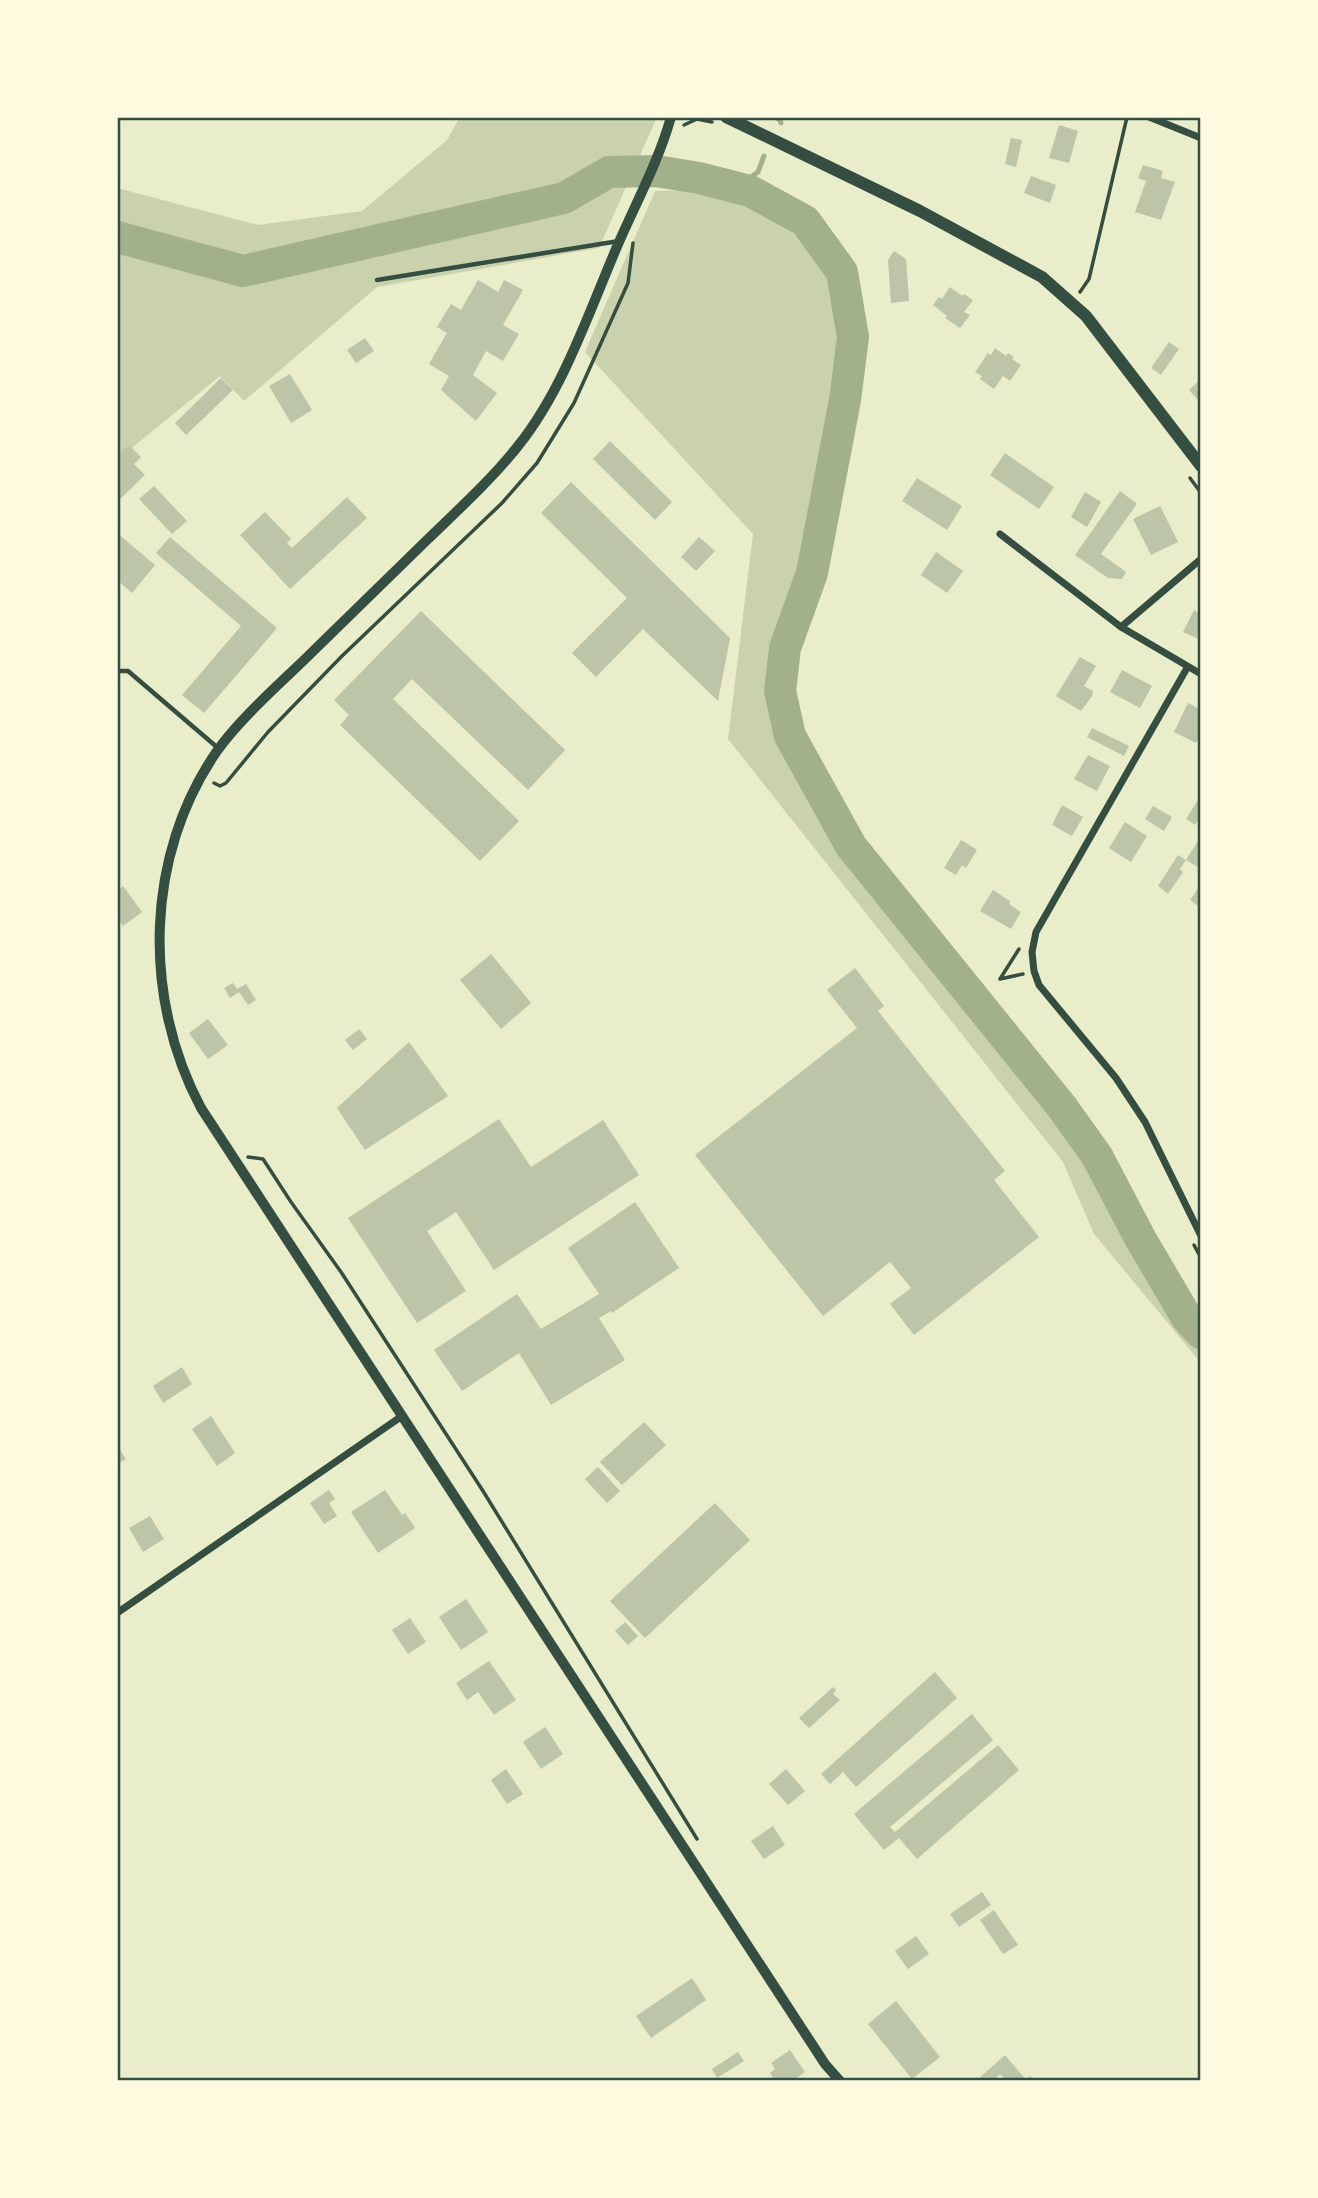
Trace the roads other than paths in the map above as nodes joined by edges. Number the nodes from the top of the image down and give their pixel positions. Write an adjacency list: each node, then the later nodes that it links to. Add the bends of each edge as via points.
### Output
1 (671, 117): 5 (street)
2 (726, 117): 7 (main road, via 920,211 1042,277 1072,302)
3 (1149, 117): 4 (street)
4 (1201, 138)
5 (625, 240): 6 (lane); 14 (street, via 551,395 520,445)
6 (377, 280)
7 (1201, 466)
8 (1000, 534): 10 (street)
9 (1201, 559): 10 (street)
10 (1121, 627): 11 (street)
11 (1187, 668): 13 (street); 15 (street, via 1036,932 1032,952 1039,985 1116,1078 1145,1122)
12 (117, 671): 14 (lane, via 128,671)
13 (1201, 674)
14 (219, 748): 16 (street, via 201,776 177,832 161,903 158,944 163,997 175,1048 201,1108)
15 (1201, 1236)
16 (402, 1416): 17 (street); 18 (street)
17 (117, 1613)
18 (840, 2081)

